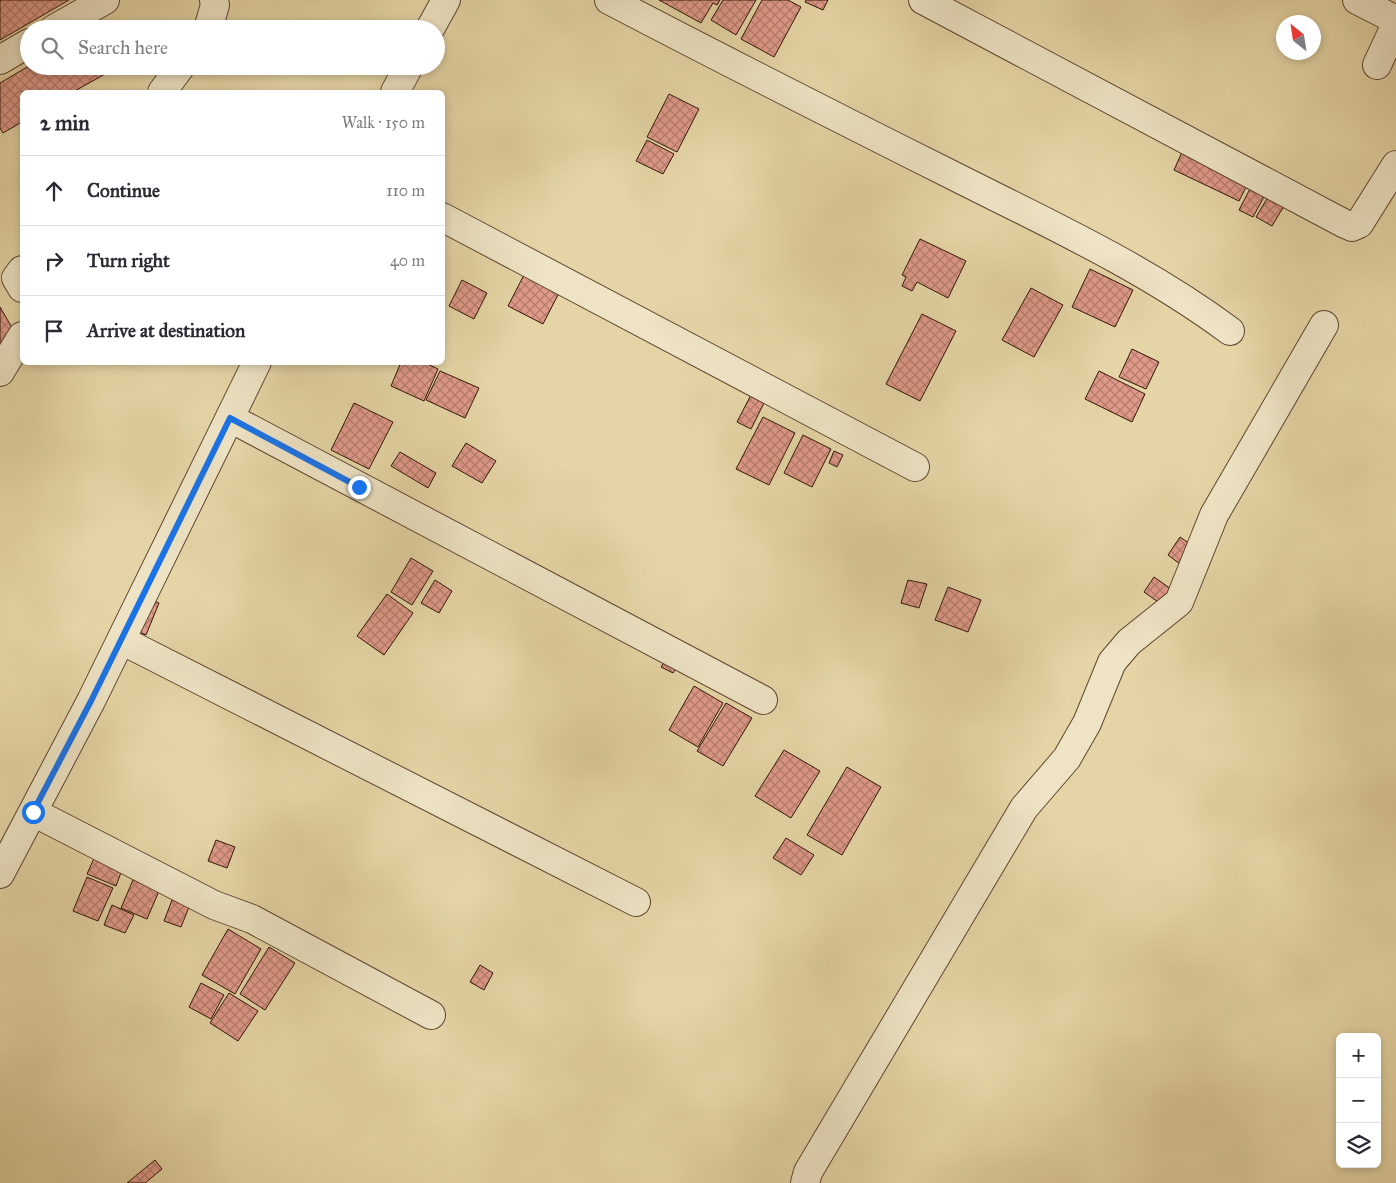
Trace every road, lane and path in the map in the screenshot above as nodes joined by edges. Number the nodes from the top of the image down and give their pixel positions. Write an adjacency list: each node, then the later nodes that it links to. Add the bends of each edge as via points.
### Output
1 (105, 0): 7 (street)
2 (214, 0): 8 (street)
3 (446, 0): 9 (street)
4 (609, 0): 21 (street, via 1088,243 1205,312)
5 (923, 0): 18 (street, via 1352,227 1359,224)
6 (1358, 0): 10 (street)
7 (70, 20)
8 (211, 20)
9 (435, 20)
10 (1396, 22): 13 (street)
11 (20, 48): 12 (street)
12 (0, 60)
13 (1377, 65)
14 (174, 75): 16 (street)
15 (404, 75): 17 (street)
16 (163, 90)
17 (396, 90)
18 (1396, 165)
19 (445, 219): 26 (street)
20 (1324, 325): 33 (street, via 1214,515 1179,602 1129,642 1112,662 1087,723 1067,758 1024,808 808,1172)
21 (1230, 331)
22 (20, 339): 24 (street)
23 (256, 365): 25 (street)
24 (0, 372)
25 (230, 418): 27 (street); 28 (street)
26 (914, 467)
27 (120, 640): 29 (street); 31 (street)
28 (763, 700)
29 (33, 812): 30 (street); 32 (street, via 214,905 252,919)
30 (0, 874)
31 (636, 902)
32 (431, 1015)
33 (805, 1183)

